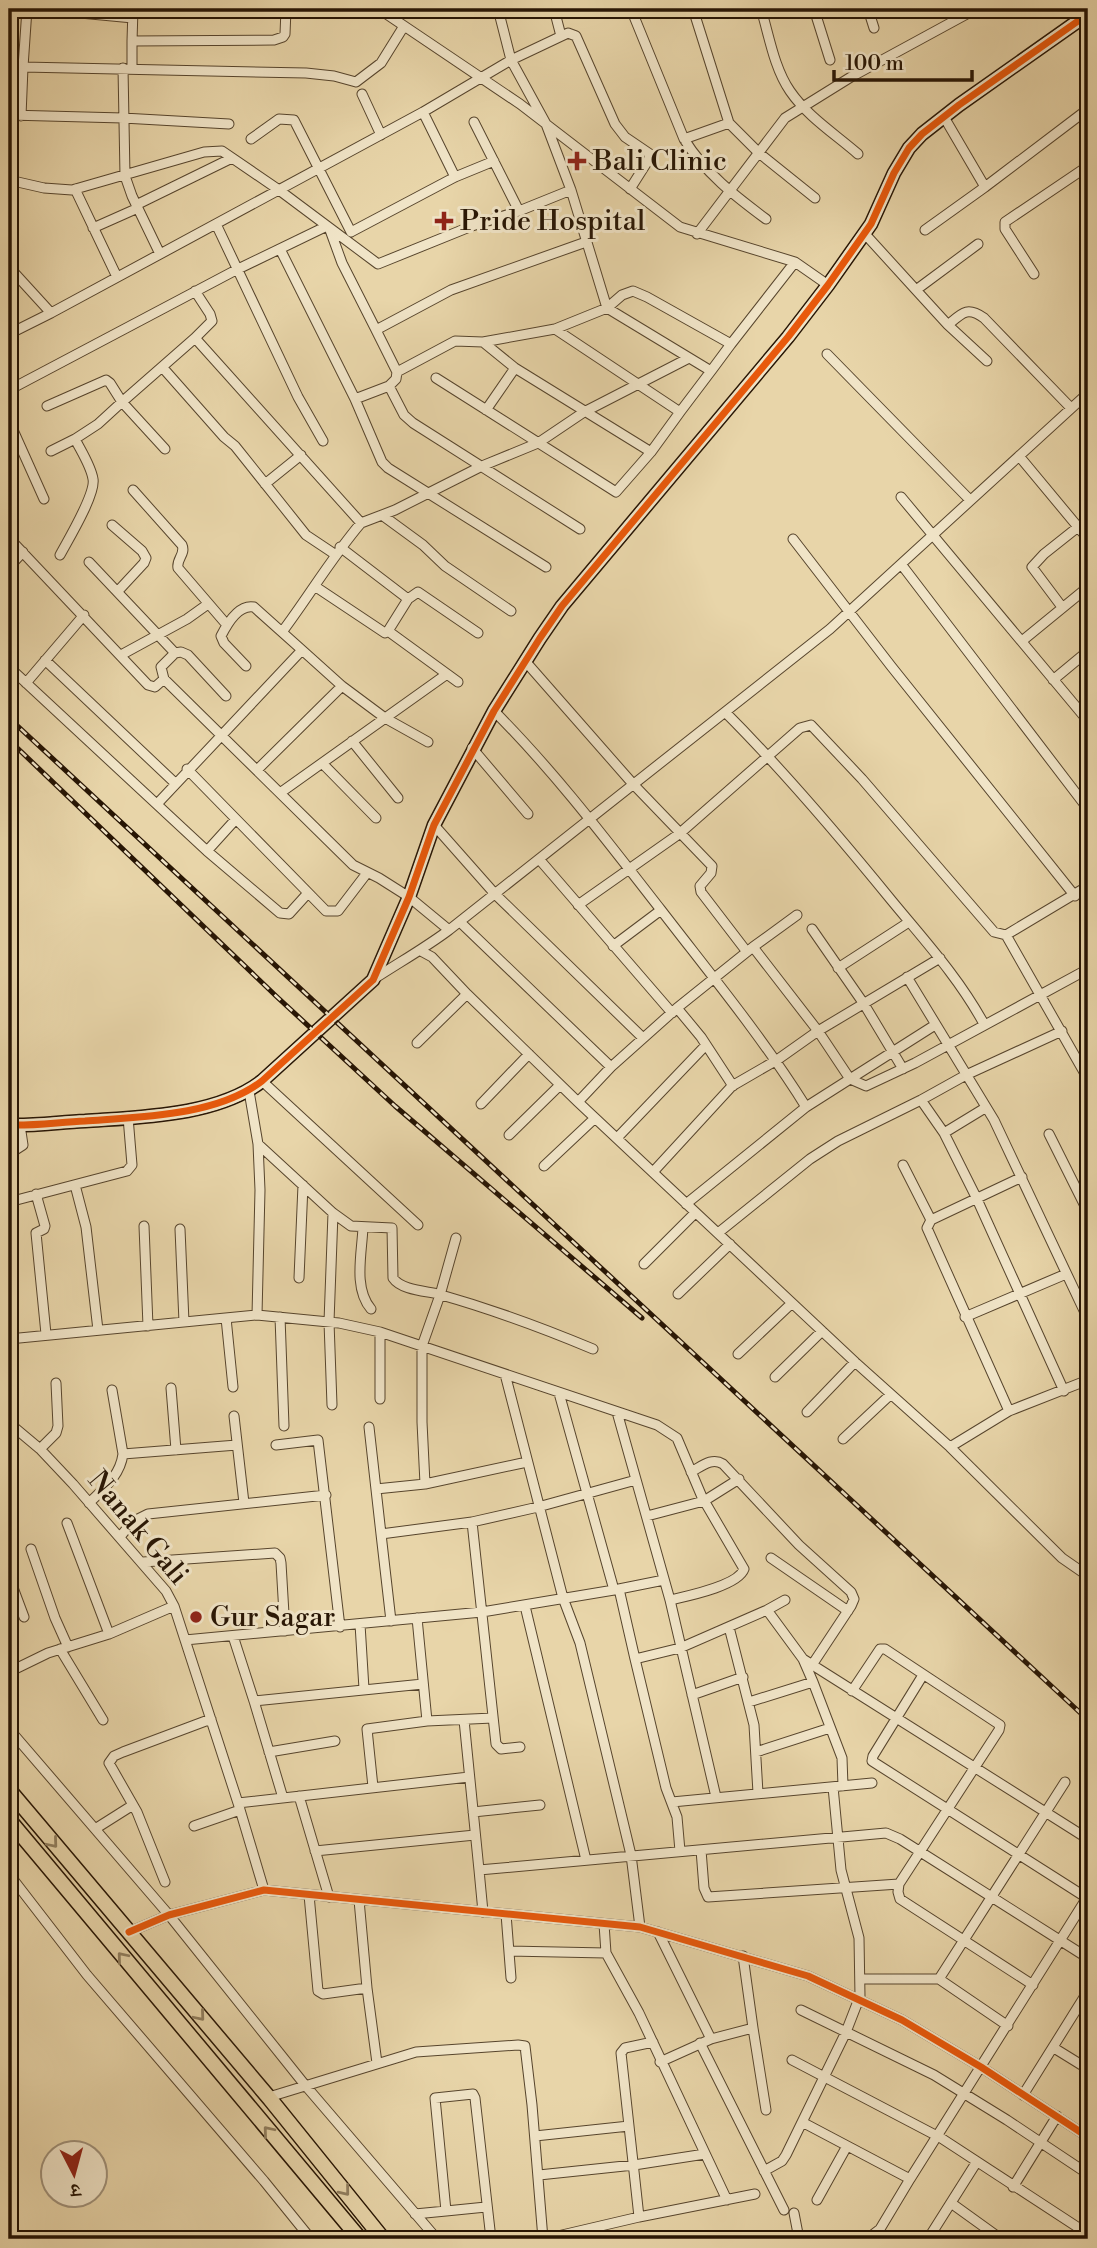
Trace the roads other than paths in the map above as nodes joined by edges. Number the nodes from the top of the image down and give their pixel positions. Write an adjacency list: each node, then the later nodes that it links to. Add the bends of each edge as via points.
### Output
1 (27, 9): 21 (street)
2 (38, 9): 13 (street)
3 (286, 9): 18 (street, via 285,34 274,40)
4 (379, 9): 15 (street)
5 (498, 9): 19 (street)
6 (554, 9): 17 (street)
7 (631, 9): 39 (street)
8 (693, 9): 34 (street)
9 (761, 9): 26 (street, via 781,75)
10 (814, 9): 20 (street)
11 (868, 9): 16 (street)
12 (975, 9): 26 (street)
13 (133, 13): 18 (street)
14 (1088, 14): 31 (street)
15 (404, 26): 23 (street, via 381,62 356,82 306,72); 24 (street)
16 (874, 28)
17 (561, 36): 19 (street); 51 (street, via 576,36 615,124 650,154)
18 (132, 41): 23 (street)
19 (512, 60): 24 (street); 36 (street)
20 (830, 60)
21 (23, 67): 22 (street); 23 (street); 30 (street)
22 (9, 68)
23 (127, 68): 32 (street)
24 (482, 78): 28 (street); 36 (street)
25 (362, 93): 37 (street)
26 (802, 105): 40 (street, via 775,129); 41 (street)
27 (1088, 109): 49 (street)
28 (423, 112): 37 (street); 47 (street)
29 (9, 115): 30 (street)
30 (21, 116): 32 (street)
31 (944, 117): 49 (street); 64 (street, via 922,134 901,160)
32 (123, 118): 35 (street); 46 (street)
33 (474, 122): 43 (street)
34 (729, 123): 39 (street); 40 (street)
35 (229, 124)
36 (546, 124): 51 (street); 53 (street)
37 (381, 135): 45 (street)
38 (251, 139): 45 (street, via 279,119 291,119)
39 (684, 139): 54 (street)
40 (758, 153): 54 (street); 55 (street)
41 (858, 154)
42 (232, 158): 46 (street, via 222,151 210,151); 52 (street); 56 (street)
43 (494, 161): 47 (street); 57 (street)
44 (1088, 166): 72 (street, via 1005,222)
45 (318, 169): 47 (street, via 351,232); 52 (street)
46 (125, 176): 50 (street); 56 (street)
47 (455, 177)
48 (9, 180): 50 (street, via 56,190)
49 (985, 187): 62 (street)
50 (75, 189): 60 (street)
51 (630, 189): 63 (street, via 680,227)
52 (279, 190): 59 (street); 61 (street)
53 (571, 190): 57 (street); 65 (street)
54 (729, 191): 58 (street); 63 (street)
55 (815, 198)
56 (137, 206): 60 (street); 68 (street)
57 (519, 211): 61 (street, via 378,264)
58 (766, 219)
59 (216, 224): 68 (street); 71 (street)
60 (93, 228): 73 (street)
61 (328, 228): 67 (street); 81 (street)
62 (925, 230)
63 (697, 234): 69 (street)
64 (865, 234): 74 (street); 75 (street)
65 (586, 242): 77 (street); 81 (street, via 451,290)
66 (978, 244): 75 (street)
67 (280, 249): 71 (street); 98 (street)
68 (160, 254): 73 (street)
69 (795, 262): 74 (street); 85 (street)
70 (9, 265): 78 (street)
71 (236, 270): 76 (street); 107 (street)
72 (1034, 274)
73 (117, 276): 78 (street)
74 (823, 281): 157 (street, via 788,337 562,606)
75 (916, 290): 79 (street)
76 (195, 291): 83 (street, via 212,321); 96 (street)
77 (607, 308): 80 (street); 85 (street, via 628,292 639,292); 87 (street)
78 (51, 313): 82 (street)
79 (948, 325): 88 (street); 101 (street, via 962,313 976,313)
80 (555, 329): 84 (street); 94 (street)
81 (376, 330): 92 (street)
82 (9, 334)
83 (195, 338): 89 (street); 112 (street)
84 (483, 342): 90 (street); 92 (street, via 454,341)
85 (731, 344): 91 (street)
86 (827, 355): 120 (street)
87 (689, 358): 91 (street); 94 (street)
88 (987, 361)
89 (163, 368): 99 (street); 115 (street)
90 (515, 368): 102 (street); 103 (street)
91 (711, 371): 104 (street)
92 (397, 372): 95 (street)
93 (436, 378): 102 (street)
94 (638, 385): 103 (street); 104 (street)
95 (389, 386): 98 (street); 114 (street, via 404,415)
96 (9, 390)
97 (1088, 393): 101 (street)
98 (355, 399): 117 (street, via 382,462)
99 (122, 402): 100 (street, via 106,380); 106 (street); 109 (street)
100 (47, 406)
101 (1071, 408): 113 (street)
102 (486, 410): 108 (street)
103 (584, 412): 108 (street); 111 (street)
104 (680, 412): 111 (street)
105 (9, 421): 119 (street)
106 (75, 439): 110 (street); 132 (street, via 93,485)
107 (323, 440)
108 (538, 443): 111 (street, via 616,492); 114 (street)
109 (164, 449)
110 (51, 451)
111 (651, 452)
112 (301, 455): 115 (street); 122 (street)
113 (1019, 456): 120 (street); 124 (street)
114 (482, 466): 117 (street); 125 (street)
115 (265, 484): 130 (street, via 306,536)
116 (133, 490): 141 (street, via 182,545 178,568)
117 (428, 492): 121 (street); 136 (street)
118 (901, 497): 126 (street)
119 (44, 499)
120 (970, 500): 126 (street)
121 (382, 514): 122 (street); 143 (street, via 445,566)
122 (361, 523): 130 (street)
123 (112, 525): 139 (street, via 146,558)
124 (1078, 527): 129 (street); 142 (street, via 1032,567)
125 (580, 529)
126 (933, 535): 134 (street); 151 (street)
127 (9, 538): 131 (street)
128 (793, 539): 144 (street)
129 (1088, 539)
130 (338, 551): 137 (street); 140 (street)
131 (23, 552): 135 (street); 145 (street)
132 (60, 555)
133 (89, 562): 139 (street)
134 (901, 564): 144 (street); 184 (street)
135 (9, 567)
136 (546, 567)
137 (316, 587): 147 (street); 148 (street)
138 (1088, 587): 142 (street)
139 (118, 591): 150 (street)
140 (408, 599): 147 (street); 149 (street, via 418,592)
141 (208, 604): 146 (street); 150 (street)
142 (1062, 607): 151 (street)
143 (511, 611)
144 (849, 611): 168 (street); 199 (street)
145 (84, 615): 155 (street); 156 (street)
146 (227, 625): 148 (street, via 248,606); 158 (street, via 221,639)
147 (388, 631): 160 (street)
148 (282, 632): 152 (street)
149 (478, 633)
150 (157, 634): 154 (street); 155 (street)
151 (1022, 641): 162 (street)
152 (302, 650): 165 (street); 171 (street)
153 (1088, 651): 162 (street)
154 (175, 653): 161 (street, via 161,667); 166 (street, via 187,655)
155 (121, 655): 161 (street, via 148,685 157,687)
156 (45, 660): 163 (street); 179 (street)
157 (525, 661): 167 (street); 180 (street)
158 (246, 666)
159 (9, 667): 163 (street)
160 (447, 674): 164 (street); 169 (street)
161 (164, 679): 171 (street)
162 (1054, 680): 170 (street)
163 (26, 682): 183 (street)
164 (458, 682)
165 (342, 686): 169 (street); 178 (street)
166 (226, 696)
167 (494, 711): 174 (street); 188 (street)
168 (726, 713): 175 (street); 180 (street)
169 (386, 718): 172 (street); 173 (street)
170 (1087, 718)
171 (221, 734): 177 (street); 178 (street)
172 (352, 741): 176 (street); 182 (street)
173 (428, 742)
174 (472, 748): 185 (street); 189 (street)
175 (769, 755): 190 (street); 204 (street); 207 (street, via 800,728 811,725 994,932)
176 (322, 763): 181 (street); 186 (street)
177 (187, 769): 179 (street); 187 (street)
178 (257, 770): 181 (street)
179 (175, 783): 183 (street)
180 (633, 784): 188 (street); 190 (street)
181 (280, 793): 194 (street, via 353,865)
182 (398, 798)
183 (157, 804): 191 (street)
184 (1088, 809)
185 (528, 814)
186 (376, 818)
187 (236, 819): 191 (street); 196 (street)
188 (589, 819): 192 (street); 193 (street)
189 (433, 825): 197 (street); 198 (street)
190 (679, 834): 193 (street); 209 (street, via 712,866 700,886 702,892)
191 (207, 851): 196 (street, via 281,914 289,914)
192 (539, 859): 198 (street); 200 (street)
193 (629, 869): 200 (street); 201 (street)
194 (367, 873): 196 (street, via 336,912 326,911); 197 (street)
195 (1088, 886): 199 (street)
196 (308, 893)
197 (404, 894): 206 (street); 216 (street)
198 (495, 894): 203 (street); 225 (street)
199 (1075, 895): 207 (street)
200 (578, 905): 208 (street)
201 (661, 910): 208 (street); 215 (street)
202 (797, 915): 209 (street)
203 (460, 922): 206 (street); 232 (street)
204 (909, 922): 211 (street); 212 (street)
205 (812, 929): 212 (street)
206 (449, 930): 210 (street)
207 (1006, 935): 217 (street)
208 (612, 946): 220 (street)
209 (750, 949): 215 (street); 223 (street)
210 (421, 951): 216 (street); 218 (street)
211 (940, 958): 214 (street); 221 (street)
212 (838, 968): 219 (street)
213 (1087, 972): 217 (street)
214 (907, 977): 219 (street); 222 (street)
215 (714, 978): 220 (street); 231 (street)
216 (373, 980): 237 (street)
217 (1041, 994): 221 (street); 224 (street)
218 (467, 995): 226 (street); 230 (street)
219 (864, 1004): 223 (street); 229 (street)
220 (674, 1010): 225 (street); 227 (street)
221 (984, 1024): 228 (street)
222 (935, 1025): 228 (street); 229 (street)
223 (818, 1031): 231 (street); 235 (street)
224 (1062, 1031): 234 (street); 236 (street)
225 (643, 1038): 232 (street)
226 (417, 1043)
227 (706, 1045): 239 (street); 252 (street)
228 (947, 1045): 233 (street); 234 (street)
229 (892, 1051): 233 (street); 235 (street)
230 (529, 1054): 238 (street); 243 (street)
231 (777, 1060): 239 (street); 244 (street)
232 (611, 1067): 242 (street)
233 (903, 1069): 235 (street, via 866,1086)
234 (966, 1075): 241 (street); 245 (street)
235 (850, 1079): 244 (street)
236 (1088, 1079)
237 (262, 1081): 240 (street); 269 (street)
238 (560, 1085): 242 (street); 251 (street)
239 (733, 1086): 257 (street)
240 (249, 1091): 246 (street, via 176,1112); 253 (street)
241 (922, 1100): 249 (street); 273 (street, via 863,1127 810,1159)
242 (578, 1102): 247 (street)
243 (481, 1104)
244 (806, 1107): 264 (street)
245 (985, 1108): 249 (street); 258 (street)
246 (128, 1117): 248 (street); 259 (street, via 130,1168)
247 (595, 1118): 252 (street); 256 (street)
248 (14, 1125): 254 (street, via 23,1145)
249 (944, 1133): 262 (street)
250 (1049, 1134): 265 (street)
251 (509, 1135)
252 (617, 1138): 257 (street)
253 (258, 1144): 260 (street); 284 (street)
254 (9, 1154)
255 (903, 1165): 268 (street)
256 (544, 1166)
257 (653, 1172): 264 (street)
258 (1022, 1177): 262 (street); 277 (street)
259 (75, 1185): 261 (street); 292 (street, via 86,1227)
260 (303, 1185): 266 (street); 278 (street)
261 (36, 1195): 263 (street); 295 (street, via 46,1226 36,1234)
262 (976, 1198): 268 (street); 279 (street)
263 (9, 1202)
264 (686, 1205): 267 (street)
265 (1088, 1212)
266 (333, 1213): 271 (street, via 351,1226); 290 (street)
267 (695, 1213): 273 (street); 276 (street)
268 (931, 1220): 286 (street, via 927,1232)
269 (418, 1225)
270 (144, 1226): 291 (street)
271 (363, 1227): 281 (street, via 392,1228 396,1282); 283 (street, via 360,1284)
272 (180, 1229): 289 (street)
273 (718, 1233): 275 (street)
274 (456, 1238): 281 (street)
275 (730, 1244): 280 (street); 282 (street)
276 (643, 1264)
277 (1066, 1274): 279 (street); 288 (street)
278 (299, 1278)
279 (1020, 1293): 286 (street); 308 (street)
280 (678, 1294)
281 (440, 1295): 297 (street); 298 (street)
282 (792, 1303): 294 (street); 299 (street)
283 (371, 1308)
284 (257, 1315): 285 (street); 287 (street)
285 (280, 1317): 290 (street); 318 (street)
286 (965, 1317): 313 (street)
287 (226, 1318): 289 (street); 305 (street)
288 (1088, 1319)
289 (184, 1322): 291 (street)
290 (329, 1322): 293 (street); 312 (street)
291 (148, 1326): 292 (street)
292 (98, 1331): 295 (street)
293 (380, 1332): 297 (street); 311 (street)
294 (822, 1332): 300 (street); 302 (street)
295 (46, 1334): 296 (street)
296 (9, 1339)
297 (422, 1346): 301 (street); 331 (street)
298 (593, 1349)
299 (738, 1354)
300 (855, 1362): 310 (street); 315 (street)
301 (505, 1374): 309 (street); 327 (street)
302 (775, 1377)
303 (1088, 1380): 308 (street)
304 (56, 1383): 324 (street, via 58,1426)
305 (233, 1387)
306 (171, 1388): 325 (street)
307 (112, 1390): 326 (street)
308 (1064, 1391): 313 (street)
309 (559, 1393): 314 (street); 333 (street)
310 (890, 1395): 320 (street); 323 (street)
311 (380, 1399)
312 (332, 1405)
313 (1009, 1411): 323 (street)
314 (617, 1412): 328 (street, via 671,1432); 329 (street)
315 (807, 1412)
316 (234, 1416): 321 (street)
317 (9, 1423): 324 (street, Nanak Gali)
318 (284, 1426)
319 (369, 1427): 332 (street)
320 (843, 1439)
321 (237, 1445): 325 (street); 337 (street)
322 (276, 1445): 334 (street, via 318,1440)
323 (950, 1447): 347 (street, via 1062,1558)
324 (40, 1449): 336 (street, Nanak Gali)
325 (176, 1450): 326 (street)
326 (123, 1454): 336 (street, via 118,1473)
327 (527, 1462): 331 (street); 338 (street)
328 (691, 1472): 330 (street, via 718,1461); 335 (street)
329 (636, 1479): 333 (street); 339 (street)
330 (738, 1479): 335 (street); 357 (street, via 799,1545 851,1592 854,1599)
331 (425, 1484): 332 (street)
332 (376, 1489): 342 (street)
333 (587, 1494): 338 (street); 350 (street)
334 (326, 1495): 337 (street); 363 (street)
335 (704, 1501): 339 (street); 352 (street, via 743,1573)
336 (89, 1503): 343 (street, Nanak Gali)
337 (244, 1503): 343 (street, via 148,1514 132,1522)
338 (538, 1507): 340 (street); 351 (street)
339 (647, 1516): 349 (street)
340 (472, 1522): 342 (street); 358 (street)
341 (67, 1523): 366 (street)
342 (381, 1534): 361 (street)
343 (120, 1537): 346 (street, Nanak Gali)
344 (32, 1549): 370 (street)
345 (771, 1558): 357 (street)
346 (143, 1562): 354 (street, Nanak Gali); 365 (street, via 275,1553 281,1563)
347 (1088, 1576)
348 (9, 1577): 359 (street)
349 (664, 1580): 350 (street); 352 (street)
350 (616, 1590): 351 (street); 371 (street)
351 (563, 1598): 355 (street); 424 (street, via 580,1643)
352 (670, 1600): 369 (street)
353 (785, 1600): 356 (street)
354 (174, 1606): 366 (street); 368 (street, Nanak Gali)
355 (525, 1606): 358 (street); 426 (street)
356 (767, 1610): 364 (street); 372 (street)
357 (848, 1611): 373 (street)
358 (482, 1612): 360 (street); 384 (street)
359 (24, 1617)
360 (417, 1618): 361 (street); 378 (street)
361 (391, 1621): 362 (street)
362 (360, 1625): 363 (street); 379 (street)
363 (340, 1627): 365 (street)
364 (730, 1627): 369 (street); 376 (street)
365 (285, 1631): 367 (street)
366 (109, 1634): 370 (street)
367 (233, 1636): 368 (street); 382 (street)
368 (185, 1640): 385 (street, Nanak Gali)
369 (680, 1647): 371 (street); 381 (street)
370 (64, 1648): 374 (street); 387 (street)
371 (635, 1658): 407 (street)
372 (803, 1659): 373 (street); 377 (street)
373 (812, 1665): 380 (street)
374 (9, 1672)
375 (923, 1675): 380 (street, via 882,1648); 386 (street); 396 (street, via 1000,1725)
376 (743, 1677): 381 (street); 383 (street)
377 (813, 1682): 383 (street); 390 (street)
378 (423, 1685): 379 (street); 389 (street)
379 (363, 1689): 382 (street)
380 (852, 1691): 386 (street)
381 (691, 1695): 405 (street)
382 (254, 1701): 394 (street)
383 (749, 1702): 395 (street)
384 (493, 1718): 388 (street); 393 (street, via 497,1747)
385 (211, 1719): 408 (street, via 110,1760); 410 (street, Nanak Gali)
386 (896, 1719): 396 (street); 411 (street, via 872,1761)
387 (103, 1720)
388 (464, 1720): 389 (street); 397 (street)
389 (427, 1721): 400 (street, via 367,1729)
390 (830, 1728): 395 (street); 401 (street, via 842,1758)
391 (9, 1729): 416 (street)
392 (335, 1741): 394 (street)
393 (520, 1747)
394 (269, 1752): 406 (street)
395 (756, 1752): 403 (street)
396 (976, 1769): 411 (street); 413 (street)
397 (469, 1777): 400 (street); 412 (street)
398 (1065, 1782): 413 (street)
399 (872, 1783): 401 (street)
400 (373, 1787): 404 (street)
401 (838, 1787): 403 (street); 418 (street)
402 (9, 1790): 443 (main road, one-way to 443)
403 (758, 1793): 405 (street)
404 (299, 1796): 406 (street); 421 (street)
405 (716, 1797): 407 (street)
406 (283, 1798): 410 (street)
407 (672, 1802): 422 (street)
408 (132, 1805): 416 (street); 429 (street)
409 (540, 1805): 412 (street)
410 (239, 1806): 415 (street); 432 (street, Nanak Gali)
411 (948, 1811): 423 (street); 425 (street)
412 (472, 1812): 417 (street)
413 (1046, 1812): 419 (street); 425 (street)
414 (9, 1820): 503 (main road, one-way to 414)
415 (194, 1826)
416 (95, 1829): 440 (street)
417 (475, 1836): 421 (street); 427 (street)
418 (838, 1838): 420 (street); 423 (street, via 886,1833); 431 (street)
419 (1088, 1839)
420 (701, 1850): 422 (street); 431 (street, via 708,1897)
421 (315, 1851): 434 (street)
422 (680, 1851): 424 (street)
423 (921, 1853): 430 (street); 436 (street)
424 (631, 1855): 426 (street); 442 (street)
425 (1020, 1856): 435 (street); 436 (street)
426 (586, 1860): 427 (street)
427 (479, 1870): 438 (street)
428 (9, 1874): 502 (street, via 87,1975)
429 (165, 1882)
430 (899, 1884): 431 (street); 445 (street, via 900,1899)
431 (845, 1888): 452 (street, via 856,1921)
432 (264, 1890): 433 (street); 440 (street)
433 (309, 1895): 434 (street); 455 (street, via 318,1991)
434 (329, 1897): 437 (street)
435 (1088, 1897): 446 (street)
436 (992, 1898): 445 (street); 446 (street)
437 (359, 1900): 438 (street); 455 (street)
438 (483, 1912): 439 (street)
439 (506, 1914): 441 (street); 447 (street)
440 (169, 1915): 443 (street); 472 (street)
441 (604, 1924): 442 (street); 448 (street)
442 (640, 1927): 444 (street)
443 (129, 1932): 475 (main road, one-way to 475)
444 (658, 1932): 449 (street); 462 (street)
445 (964, 1940): 453 (street); 454 (street)
446 (1061, 1941): 450 (street); 454 (street)
447 (509, 1951): 448 (street); 451 (street)
448 (606, 1953): 463 (street)
449 (743, 1956): 457 (street, via 808,1976); 460 (street)
450 (1088, 1958)
451 (511, 1978)
452 (861, 1979): 453 (street); 457 (street)
453 (939, 1979): 459 (street)
454 (1032, 1985): 459 (street)
455 (367, 1988): 468 (street)
456 (1088, 1992): 465 (street)
457 (859, 2002): 461 (street); 469 (street, via 902,2020)
458 (801, 2010): 461 (street)
459 (1007, 2026): 469 (street)
460 (753, 2028): 462 (street); 476 (street)
461 (846, 2032): 471 (street); 473 (street)
462 (711, 2039): 464 (street)
463 (653, 2042): 467 (street); 479 (street, via 621,2053)
464 (700, 2043): 467 (street); 488 (street)
465 (1054, 2048): 470 (street); 474 (street)
466 (792, 2060): 471 (street)
467 (660, 2062): 485 (street)
468 (377, 2063): 472 (street); 480 (street, via 432,2050 522,2045)
469 (981, 2067): 473 (street); 474 (street)
470 (1088, 2069)
471 (825, 2076): 478 (street); 481 (street)
472 (305, 2085): 475 (street); 499 (street)
473 (965, 2094): 481 (street); 483 (street)
474 (1023, 2095): 477 (street)
475 (269, 2097): 504 (main road, one-way to 504)
476 (766, 2110)
477 (1057, 2116): 482 (street); 483 (street)
478 (802, 2122): 484 (street); 488 (street, via 782,2161)
479 (629, 2126): 480 (street); 487 (street)
480 (535, 2136): 490 (street)
481 (938, 2136): 486 (street); 491 (street)
482 (1088, 2137)
483 (1041, 2141): 489 (street); 492 (street)
484 (847, 2146): 491 (street); 495 (street)
485 (705, 2154): 487 (street); 494 (street)
486 (976, 2163): 492 (street); 496 (street)
487 (634, 2165): 490 (street); 500 (street)
488 (764, 2171): 508 (street)
489 (1088, 2174)
490 (539, 2175): 507 (street)
491 (911, 2179): 509 (street, via 880,2229)
492 (1013, 2187): 501 (street)
493 (755, 2194): 494 (street)
494 (727, 2200): 500 (street)
495 (817, 2200)
496 (950, 2203): 510 (street); 511 (street)
497 (486, 2207): 498 (street); 498 (street, via 475,2096 437,2097); 506 (street)
498 (446, 2211): 499 (street)
499 (415, 2214): 505 (street)
500 (639, 2217): 507 (street)
501 (1088, 2234)
502 (311, 2239)
503 (360, 2239)
504 (383, 2239)
505 (437, 2239)
506 (491, 2239)
507 (544, 2239)
508 (799, 2239)
509 (867, 2239)
510 (928, 2239)
511 (1001, 2239)

